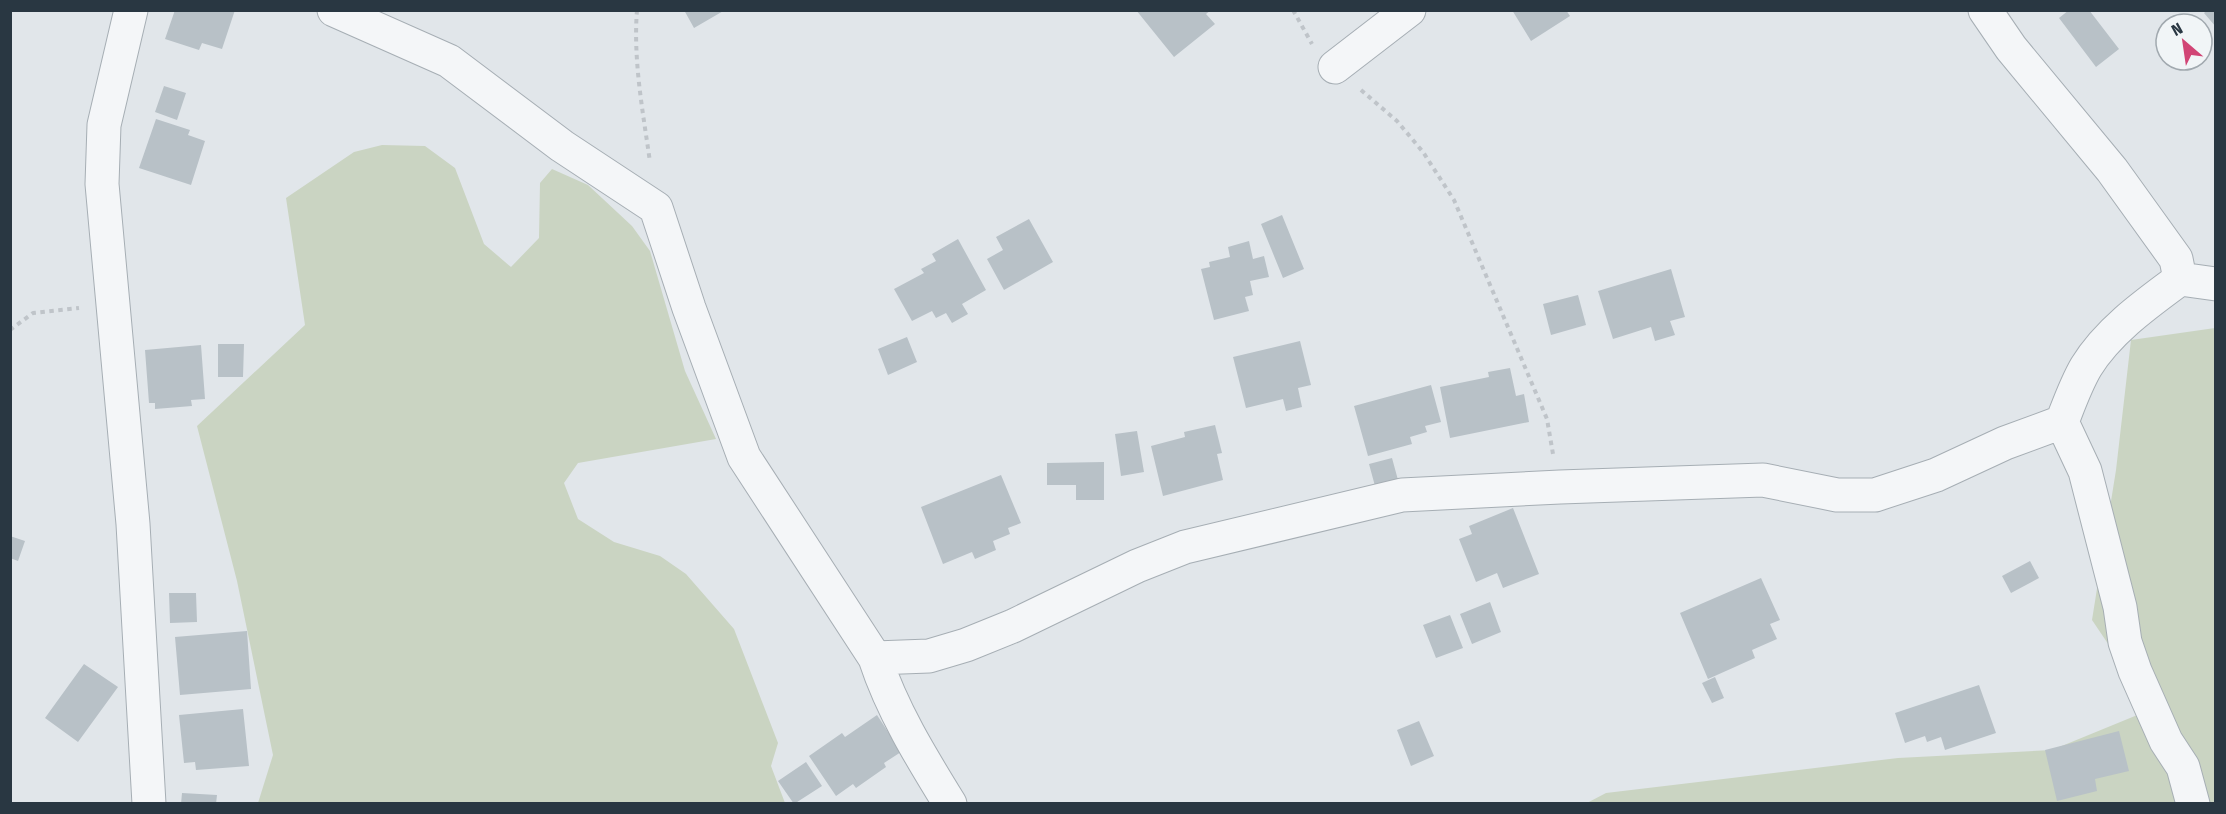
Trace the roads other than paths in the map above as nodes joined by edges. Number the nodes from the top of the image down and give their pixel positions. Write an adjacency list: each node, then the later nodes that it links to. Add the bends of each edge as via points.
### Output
1 (131, 10): 10 (street, via 104,125 102,184 133,524)
2 (334, 10): 9 (street, via 449,61 562,146 656,208 744,457)
3 (1409, 10): 5 (street)
4 (1985, 10): 6 (street, via 2011,48 2119,179 2176,260)
5 (1335, 68)
6 (2180, 279): 7 (street); 8 (street, via 2146,303 2100,346 2084,369)
7 (2216, 284)
8 (2062, 422): 9 (street, via 1936,475 1875,495 1838,495 1763,480 1402,495 1185,547 966,645 929,656); 12 (street, via 2085,471 2134,671 2166,741 2183,767)
9 (875, 658): 11 (street, via 922,758)
10 (149, 804)
11 (950, 804)
12 (2193, 804)

